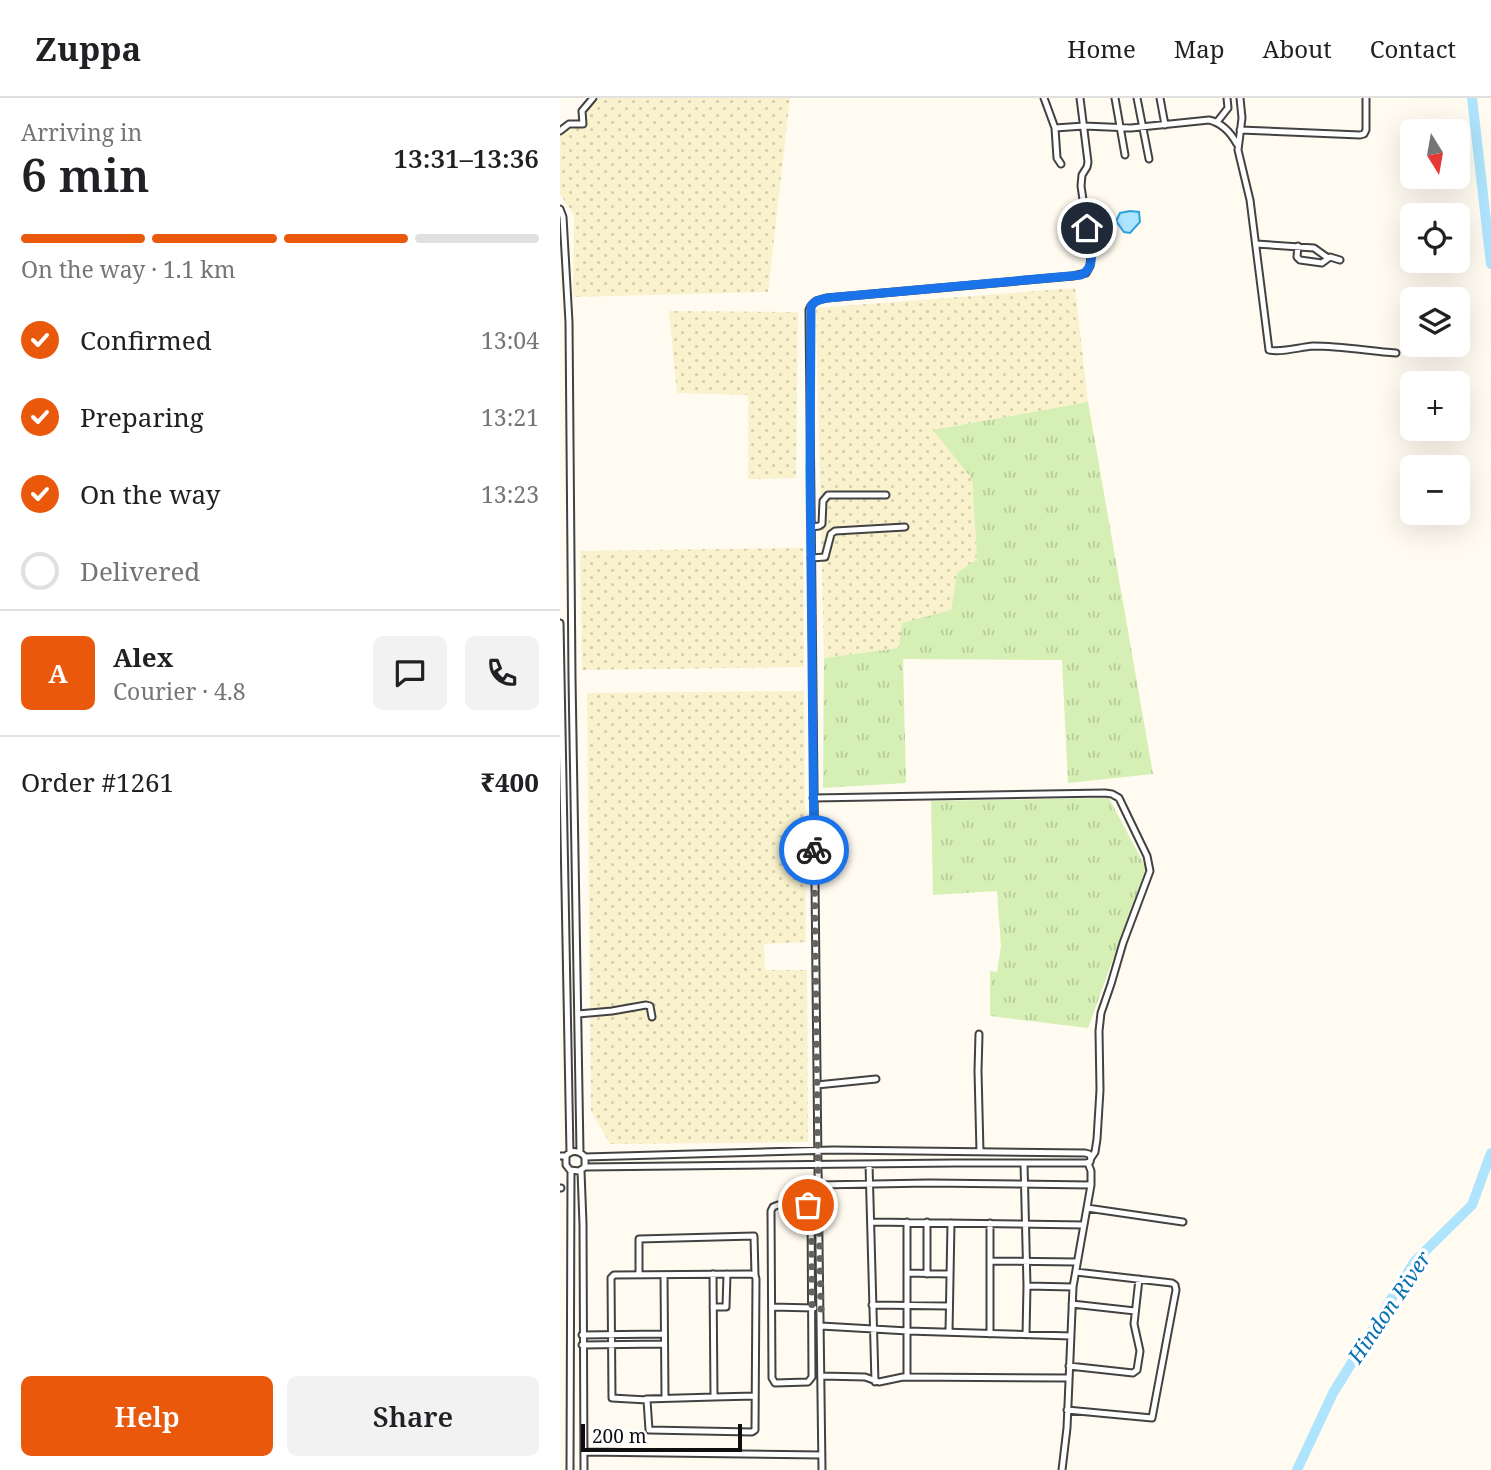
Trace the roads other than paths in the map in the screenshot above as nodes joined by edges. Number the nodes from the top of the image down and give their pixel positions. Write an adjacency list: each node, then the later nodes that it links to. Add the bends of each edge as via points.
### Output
1 (593, 98): 17 (street, via 582,111 583,124 569,124)
2 (1044, 98): 14 (street)
3 (1080, 98): 12 (street)
4 (1115, 98): 15 (street)
5 (1137, 98): 13 (street)
6 (1160, 98): 11 (street)
7 (1227, 98): 10 (street, via 1228,108)
8 (1240, 98): 16 (street)
9 (1366, 98): 16 (street, via 1364,134)
10 (1217, 122): 11 (street); 18 (street)
11 (1165, 125): 13 (street)
12 (1084, 127): 14 (street); 15 (street); 31 (street, via 1088,162 1081,186 1091,260 1086,273 827,298 811,306)
13 (1143, 127): 15 (street); 20 (street)
14 (1055, 128): 21 (street)
15 (1120, 128): 19 (street)
16 (1240, 130): 18 (street)
17 (560, 131)
18 (1238, 146): 23 (street)
19 (1125, 155)
20 (1149, 159)
21 (1061, 164)
22 (560, 209): 27 (street)
23 (1256, 244): 24 (street); 29 (street, via 1270,351 1318,346)
24 (1298, 246): 25 (street, via 1317,248); 25 (street, via 1299,260 1322,263)
25 (1328, 258): 26 (street)
26 (1340, 260)
27 (568, 316): 28 (street); 39 (street)
28 (560, 317)
29 (1396, 353)
30 (886, 495): 31 (street, via 828,495 823,501 822,524)
31 (811, 527): 33 (street)
32 (905, 527): 33 (street, via 835,531 825,557)
33 (811, 558): 37 (street)
34 (560, 623): 35 (street)
35 (561, 705): 36 (street)
36 (561, 744): 38 (street)
37 (813, 798): 48 (street); 53 (street, via 1105,793 1119,798 1150,870 1101,1013 1098,1126 1096,1150)
38 (563, 904): 39 (street); 40 (street)
39 (576, 905): 42 (street)
40 (563, 988): 41 (street)
41 (563, 998): 45 (street)
42 (578, 1014): 43 (street, via 646,1005); 51 (street)
43 (652, 1017)
44 (979, 1034): 50 (street)
45 (568, 1074): 46 (street); 52 (street)
46 (560, 1075)
47 (876, 1079): 48 (street)
48 (817, 1085): 49 (street)
49 (818, 1151): 50 (street); 51 (street); 57 (street)
50 (980, 1152): 53 (street, via 1085,1153)
51 (582, 1154): 52 (street); 58 (street)
52 (565, 1155): 56 (street)
53 (1089, 1160): 54 (street); 63 (street)
54 (1024, 1163): 55 (street); 61 (street)
55 (869, 1164): 57 (street); 60 (street)
56 (563, 1165): 59 (street)
57 (818, 1165): 58 (street); 62 (street)
58 (583, 1169): 59 (street); 103 (street)
59 (571, 1171): 112 (street)
60 (870, 1184): 61 (street); 62 (street); 65 (street)
61 (1025, 1184): 63 (street); 71 (street)
62 (818, 1185): 95 (street)
63 (1091, 1185): 64 (street)
64 (1087, 1209): 67 (street); 72 (street)
65 (871, 1222): 66 (street); 88 (street)
66 (907, 1222): 68 (street); 77 (street)
67 (1184, 1222)
68 (927, 1223): 69 (street); 80 (street)
69 (951, 1223): 70 (street); 81 (street)
70 (990, 1223): 71 (street); 73 (street)
71 (1026, 1223): 72 (street); 74 (street)
72 (1084, 1225): 75 (street)
73 (990, 1261): 74 (street); 102 (street)
74 (1026, 1261): 75 (street); 86 (street)
75 (1077, 1262): 76 (street)
76 (1076, 1272): 85 (street); 87 (street)
77 (908, 1273): 80 (street); 90 (street)
78 (713, 1274): 79 (street); 83 (street); 92 (street)
79 (727, 1274): 84 (street); 92 (street, via 726,1307)
80 (927, 1274): 81 (street)
81 (950, 1274): 91 (street)
82 (639, 1275): 83 (street); 84 (street, via 639,1239 754,1236); 105 (street, via 611,1277)
83 (664, 1275): 101 (street)
84 (755, 1275): 117 (street)
85 (1139, 1279): 96 (street); 121 (street, via 1176,1287 1153,1417)
86 (1027, 1286): 87 (street); 104 (street)
87 (1073, 1287): 89 (street)
88 (872, 1304): 90 (street); 98 (street)
89 (1072, 1304): 96 (street); 106 (street)
90 (908, 1305): 91 (street); 99 (street)
91 (949, 1306): 100 (street)
92 (713, 1307): 118 (street)
93 (772, 1307): 94 (street); 94 (street, via 775,1383 811,1379); 94 (street, via 772,1208 805,1205 811,1208)
94 (812, 1308): 95 (street)
95 (821, 1309): 97 (street)
96 (1135, 1311): 110 (street, via 1140,1354 1136,1372)
97 (821, 1326): 98 (street); 113 (street)
98 (873, 1328): 99 (street); 116 (street)
99 (908, 1331): 100 (street); 114 (street)
100 (949, 1332): 102 (street)
101 (664, 1334): 105 (street); 107 (street)
102 (990, 1334): 104 (street)
103 (582, 1335): 105 (street); 108 (street)
104 (1027, 1335): 106 (street)
105 (611, 1336): 109 (street)
106 (1071, 1336): 110 (street)
107 (664, 1344): 109 (street); 119 (street)
108 (582, 1345): 109 (street); 122 (street)
109 (611, 1345): 120 (street, via 612,1398)
110 (1069, 1366): 115 (street)
111 (560, 1371): 112 (street)
112 (570, 1371): 124 (street)
113 (822, 1376): 116 (street, via 865,1377); 123 (street)
114 (907, 1377): 115 (street); 116 (street)
115 (1068, 1378): 121 (street)
116 (875, 1382)
117 (755, 1396): 118 (street); 120 (street, via 752,1432 649,1430)
118 (714, 1397): 119 (street)
119 (665, 1398): 120 (street)
120 (646, 1399)
121 (1067, 1410): 127 (street)
122 (584, 1452): 123 (street); 125 (street)
123 (822, 1455): 126 (street)
124 (570, 1470)
125 (584, 1470)
126 (822, 1470)
127 (1062, 1470)

